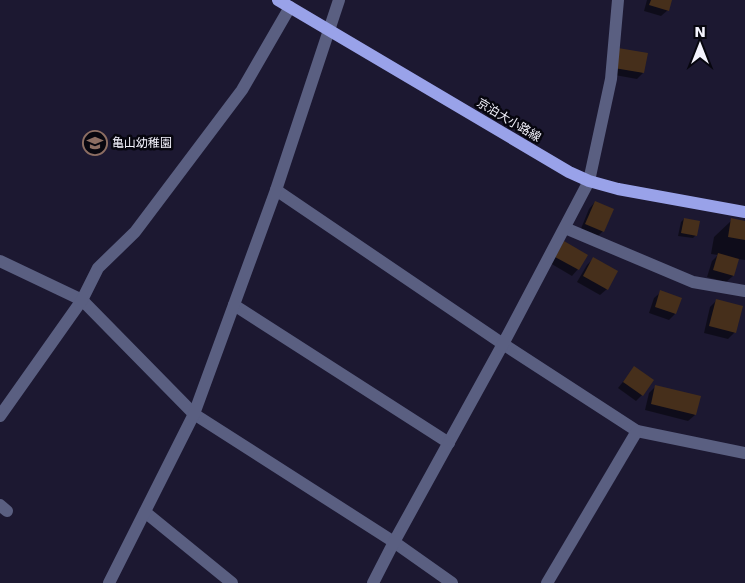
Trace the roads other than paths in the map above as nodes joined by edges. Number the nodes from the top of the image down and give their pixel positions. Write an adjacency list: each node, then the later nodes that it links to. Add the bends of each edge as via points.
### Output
1 (278, 0): 4 (main road, 京泊大小路線)
2 (339, 0): 5 (street)
3 (618, 0): 6 (street, via 612,79)
4 (290, 7): 5 (main road, 京泊大小路線); 12 (street, via 242,90 135,232 98,268)
5 (329, 29): 6 (main road, 京泊大小路線); 7 (street)
6 (589, 181): 8 (main road, 京泊大小路線); 9 (street)
7 (276, 190): 13 (street); 14 (street)
8 (745, 212)
9 (564, 228): 11 (street, via 693,282); 14 (street)
10 (0, 260): 12 (street)
11 (745, 291)
12 (82, 300): 15 (street); 16 (street)
13 (234, 305): 15 (street); 18 (street)
14 (503, 344): 17 (street); 18 (street)
15 (194, 414): 20 (street); 21 (street)
16 (0, 416)
17 (637, 430): 19 (street); 26 (street)
18 (449, 443): 21 (street)
19 (745, 453)
20 (145, 512): 22 (street); 23 (street)
21 (394, 542): 24 (street); 25 (street)
22 (109, 583)
23 (232, 583)
24 (373, 583)
25 (452, 583)
26 (547, 583)

